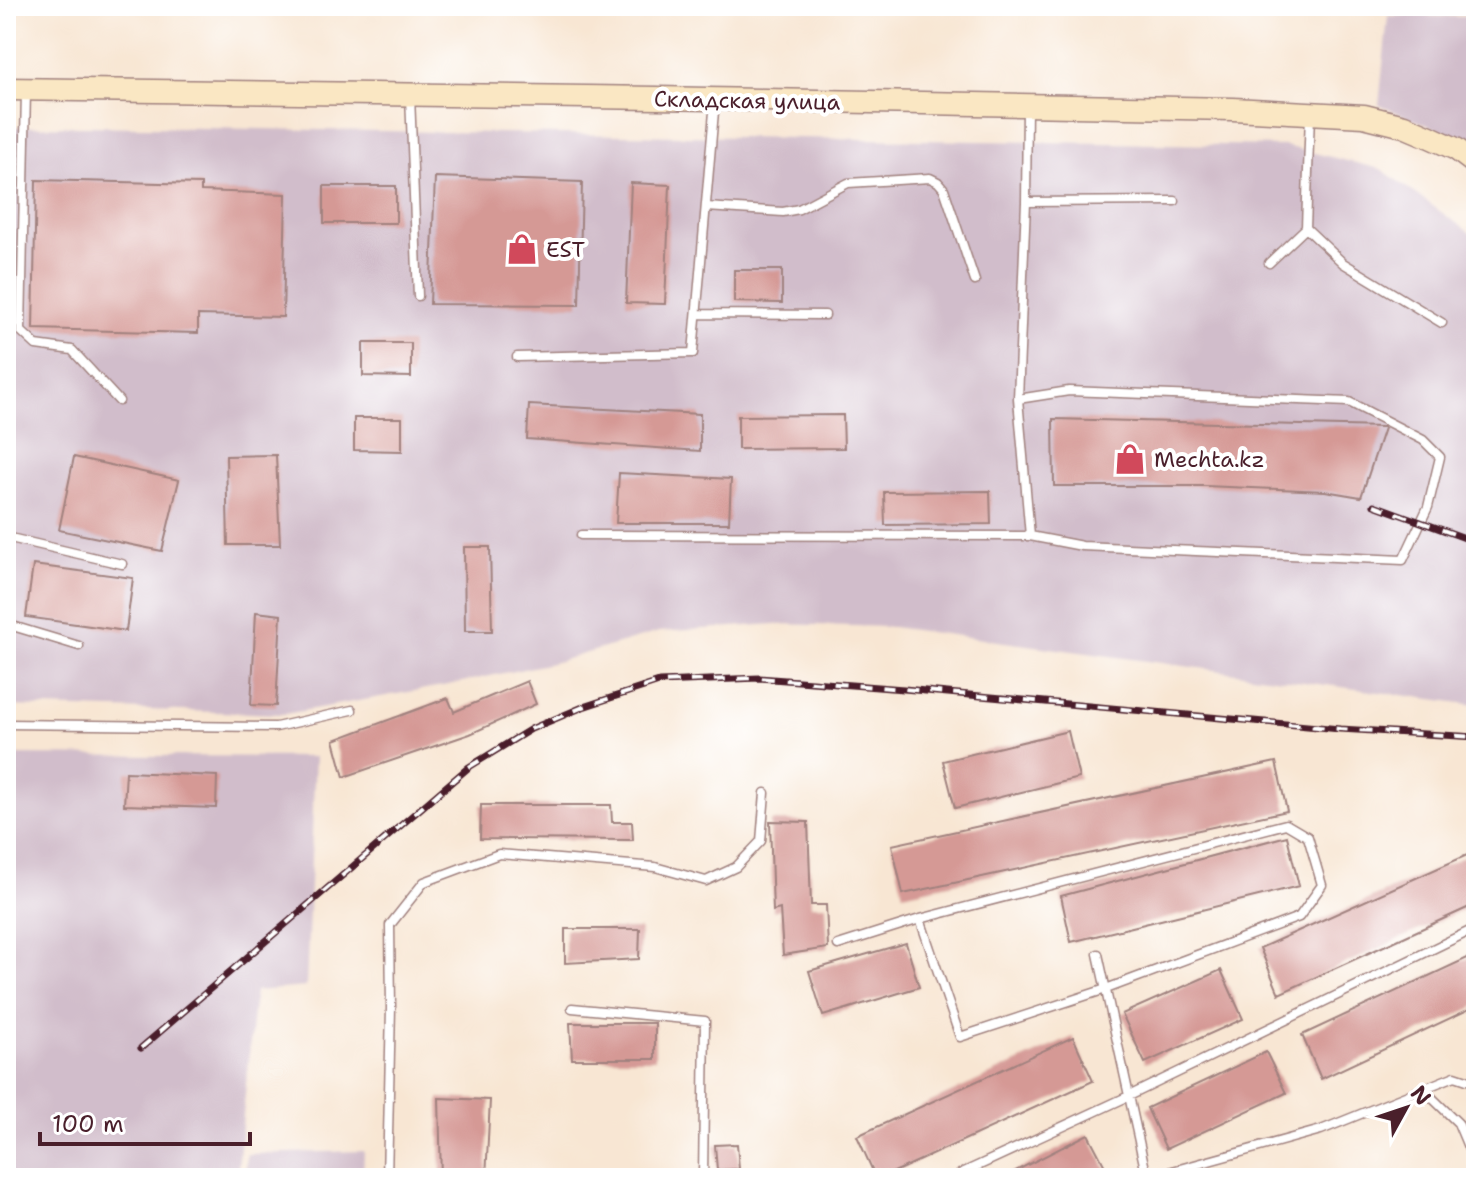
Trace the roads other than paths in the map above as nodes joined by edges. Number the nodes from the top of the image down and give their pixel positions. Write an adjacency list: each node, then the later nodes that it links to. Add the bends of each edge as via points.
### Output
1 (16, 90): 2 (main road, Складская улица); 19 (lane, via 21,331 36,345 72,350)
2 (410, 95): 3 (main road, Складская улица); 13 (lane)
3 (715, 99): 4 (main road, Складская улица); 9 (lane)
4 (1027, 106): 5 (main road, Складская улица); 8 (lane)
5 (1310, 113): 6 (main road, Складская улица, via 1364,116 1404,126); 10 (lane)
6 (1476, 164)
7 (1175, 201): 8 (lane)
8 (1026, 202): 18 (lane)
9 (706, 207): 12 (lane, via 783,212 848,183 930,178 944,189); 14 (lane)
10 (1306, 228): 11 (lane); 16 (lane, via 1343,263)
11 (1269, 263)
12 (975, 281)
13 (418, 296)
14 (697, 314): 15 (lane); 17 (lane, via 693,353)
15 (825, 315)
16 (1442, 323)
17 (517, 357)
18 (1018, 399): 21 (lane); 21 (lane, via 1069,391 1349,402 1423,440 1440,457 1428,507 1403,560 1082,546)
19 (119, 401)
20 (581, 535): 21 (lane)
21 (1030, 536)
22 (6, 537): 23 (lane)
23 (122, 564)
24 (6, 624): 25 (lane)
25 (79, 646)
26 (352, 710): 27 (lane, via 276,727)
27 (6, 724)
28 (765, 793): 40 (lane, via 761,841 736,867 706,881 655,867 499,854 424,882 390,925)
29 (920, 919): 31 (lane); 33 (lane, via 960,1037); 33 (lane, via 1286,824 1308,837 1322,885 1299,917)
30 (1476, 928): 37 (lane)
31 (838, 945)
32 (1098, 954): 33 (lane)
33 (1106, 989): 37 (lane)
34 (572, 1008): 41 (lane, via 705,1021)
35 (1476, 1083): 36 (lane, via 1455,1076)
36 (1423, 1089): 37 (lane, via 1321,1130 1147,1178); 38 (lane, via 1458,1123)
37 (1129, 1096): 39 (lane)
38 (1476, 1166)
39 (960, 1174)
40 (387, 1178)
41 (703, 1178)

